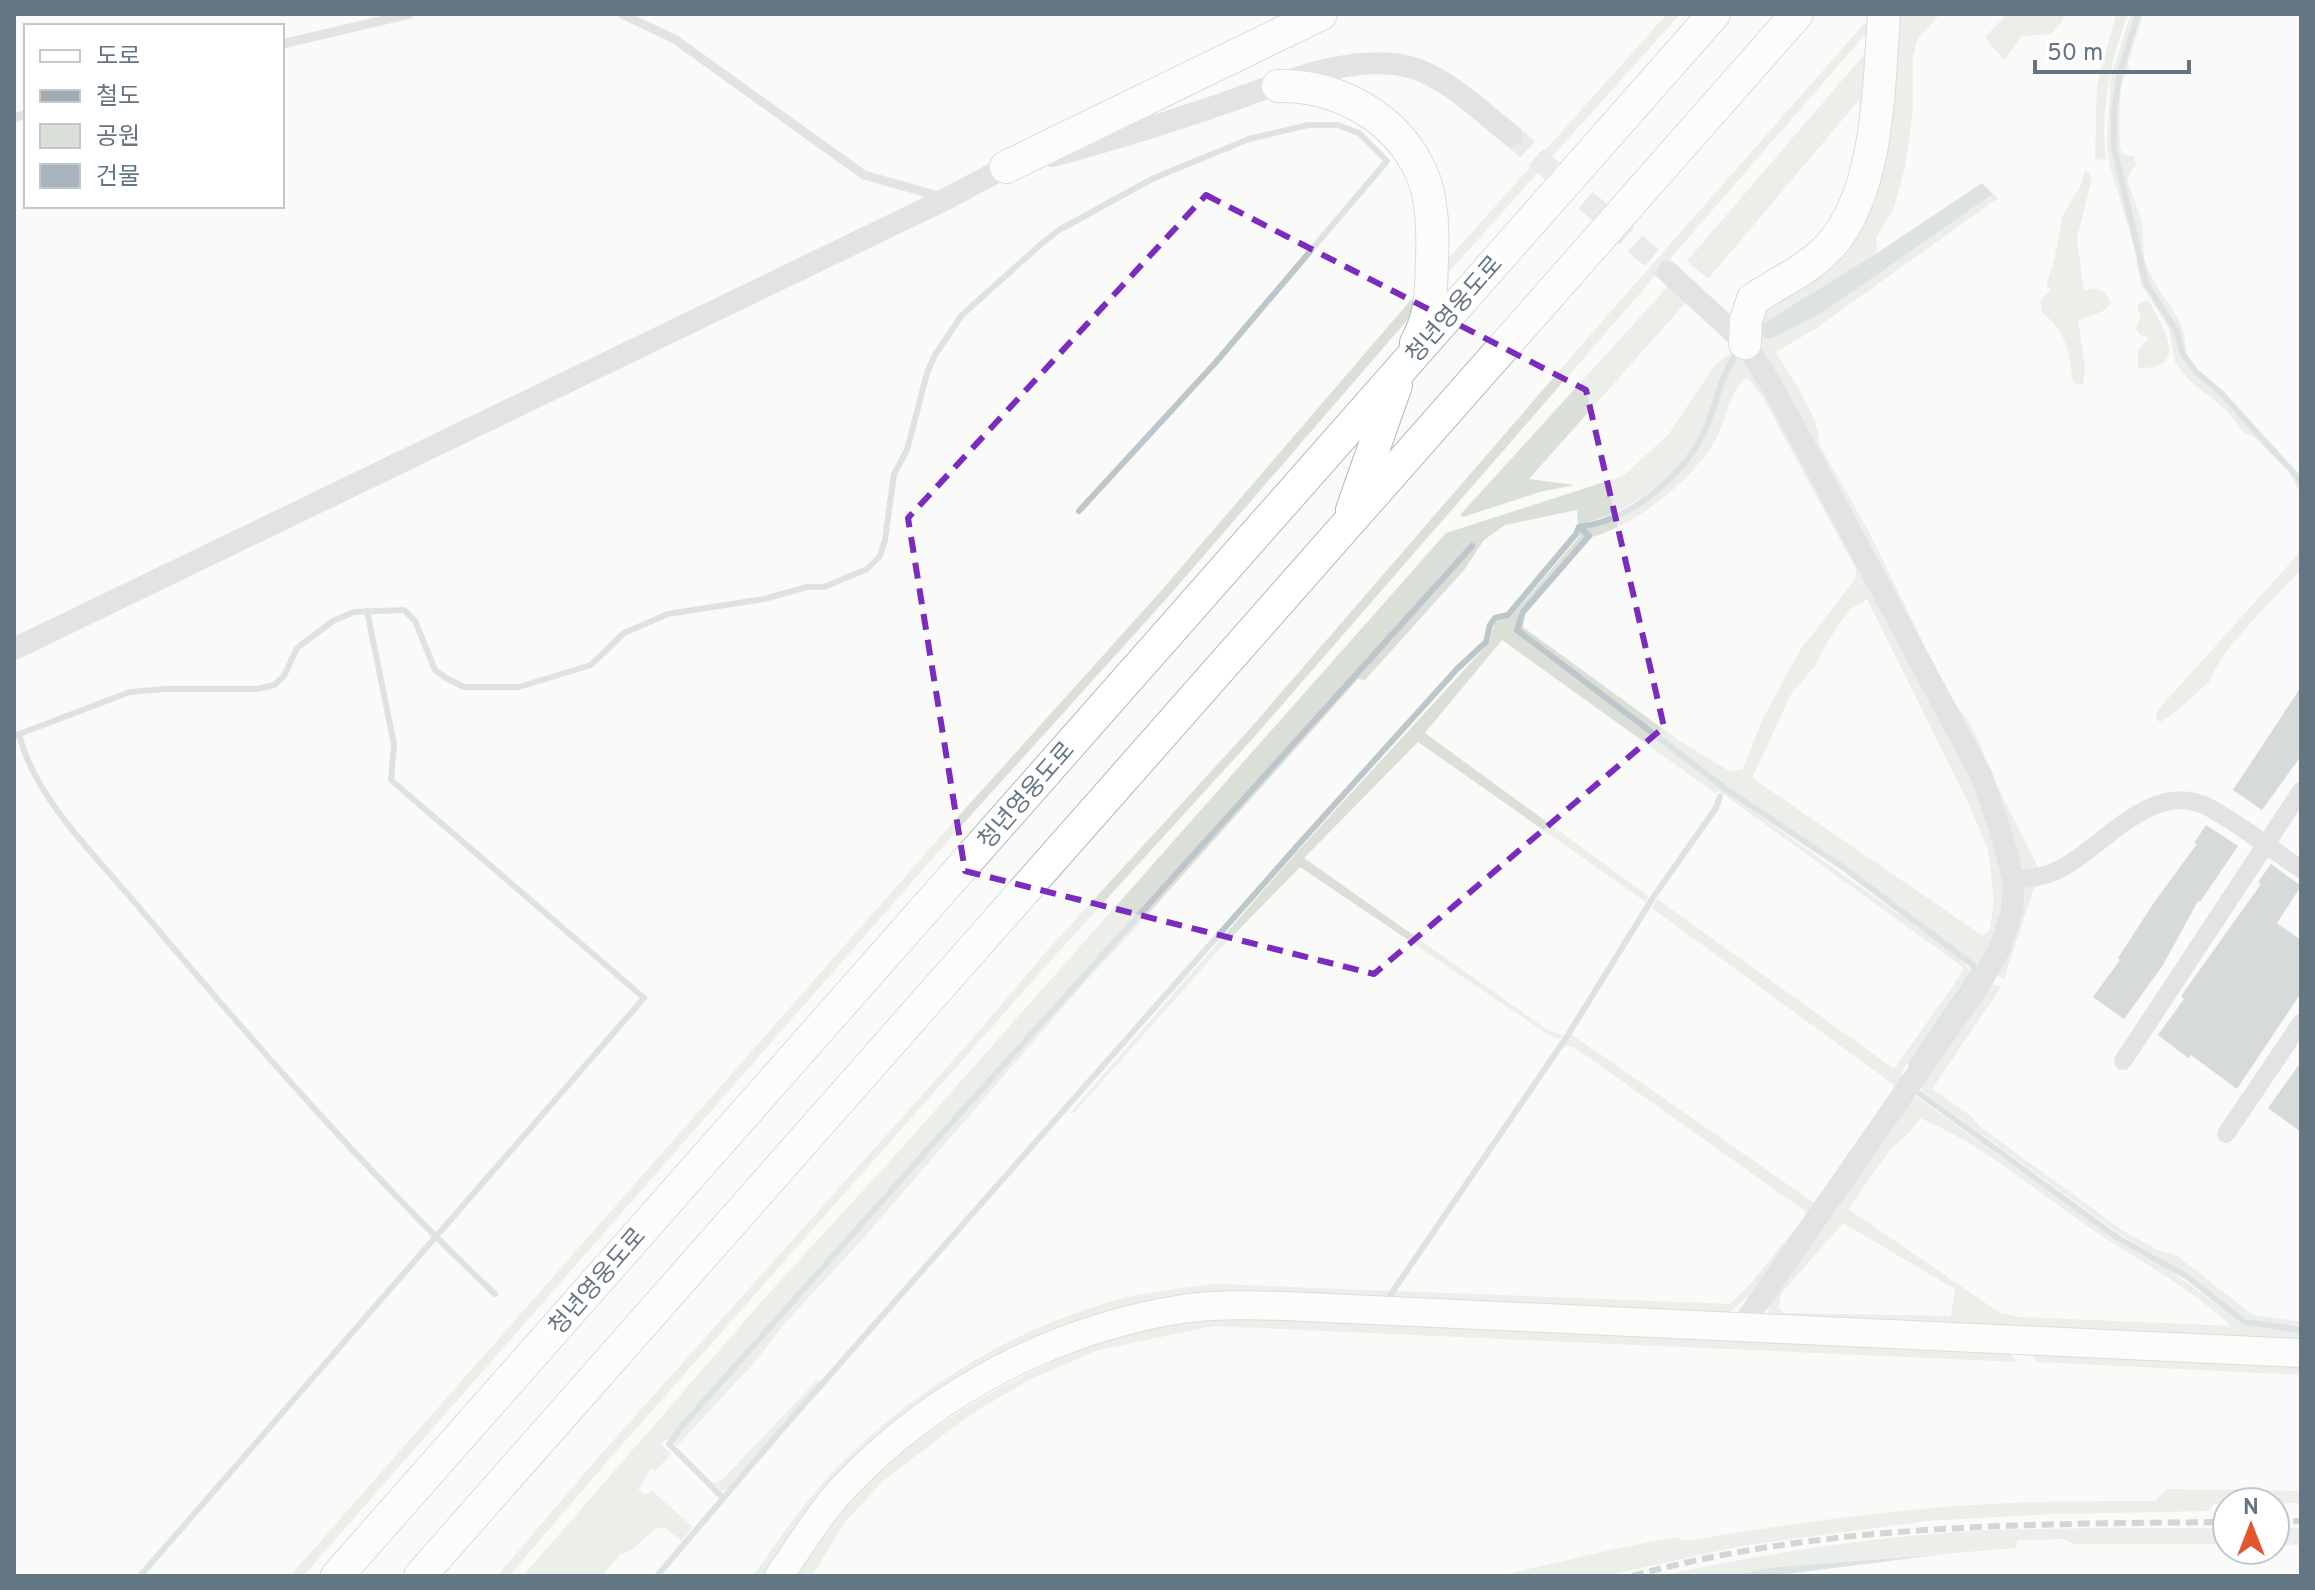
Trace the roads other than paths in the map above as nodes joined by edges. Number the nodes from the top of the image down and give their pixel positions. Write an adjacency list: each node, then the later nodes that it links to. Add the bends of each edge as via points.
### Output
1 (410, 14): 7 (lane)
2 (622, 14): 11 (lane, via 676,40 864,175)
3 (1321, 14): 10 (highway)
4 (1714, 14): 14 (highway, 청년영웅도로)
5 (1797, 14): 15 (highway)
6 (1884, 14): 13 (highway, via 1874,133 1852,211 1830,246 1753,299)
7 (284, 44)
8 (1278, 86): 9 (street, via 1347,66 1379,62 1411,68 1440,80); 10 (street, via 1112,140); 14 (highway, via 1325,90 1367,110 1401,138 1423,176 1433,244 1430,309)
9 (1511, 135)
10 (1006, 167): 11 (street)
11 (946, 199): 16 (street)
12 (1668, 272): 13 (street)
13 (1745, 343): 20 (street, via 1982,777)
14 (1402, 368): 15 (highway); 26 (highway, 청년영웅도로)
15 (1346, 526): 27 (highway)
16 (14, 649)
17 (2301, 791): 18 (street)
18 (2265, 845): 19 (street); 20 (street, via 2207,806 2184,800 2158,803 2050,874); 22 (street)
19 (2301, 869)
20 (2014, 880): 24 (street, via 2012,912 2000,948 1979,985)
21 (2301, 1023): 23 (street)
22 (2123, 1061)
23 (2226, 1134)
24 (1741, 1327): 25 (main road); 28 (main road, via 1236,1304 1129,1320 1026,1356 918,1421 846,1485)
25 (2301, 1353)
26 (337, 1576)
27 (420, 1576)
28 (779, 1576)

